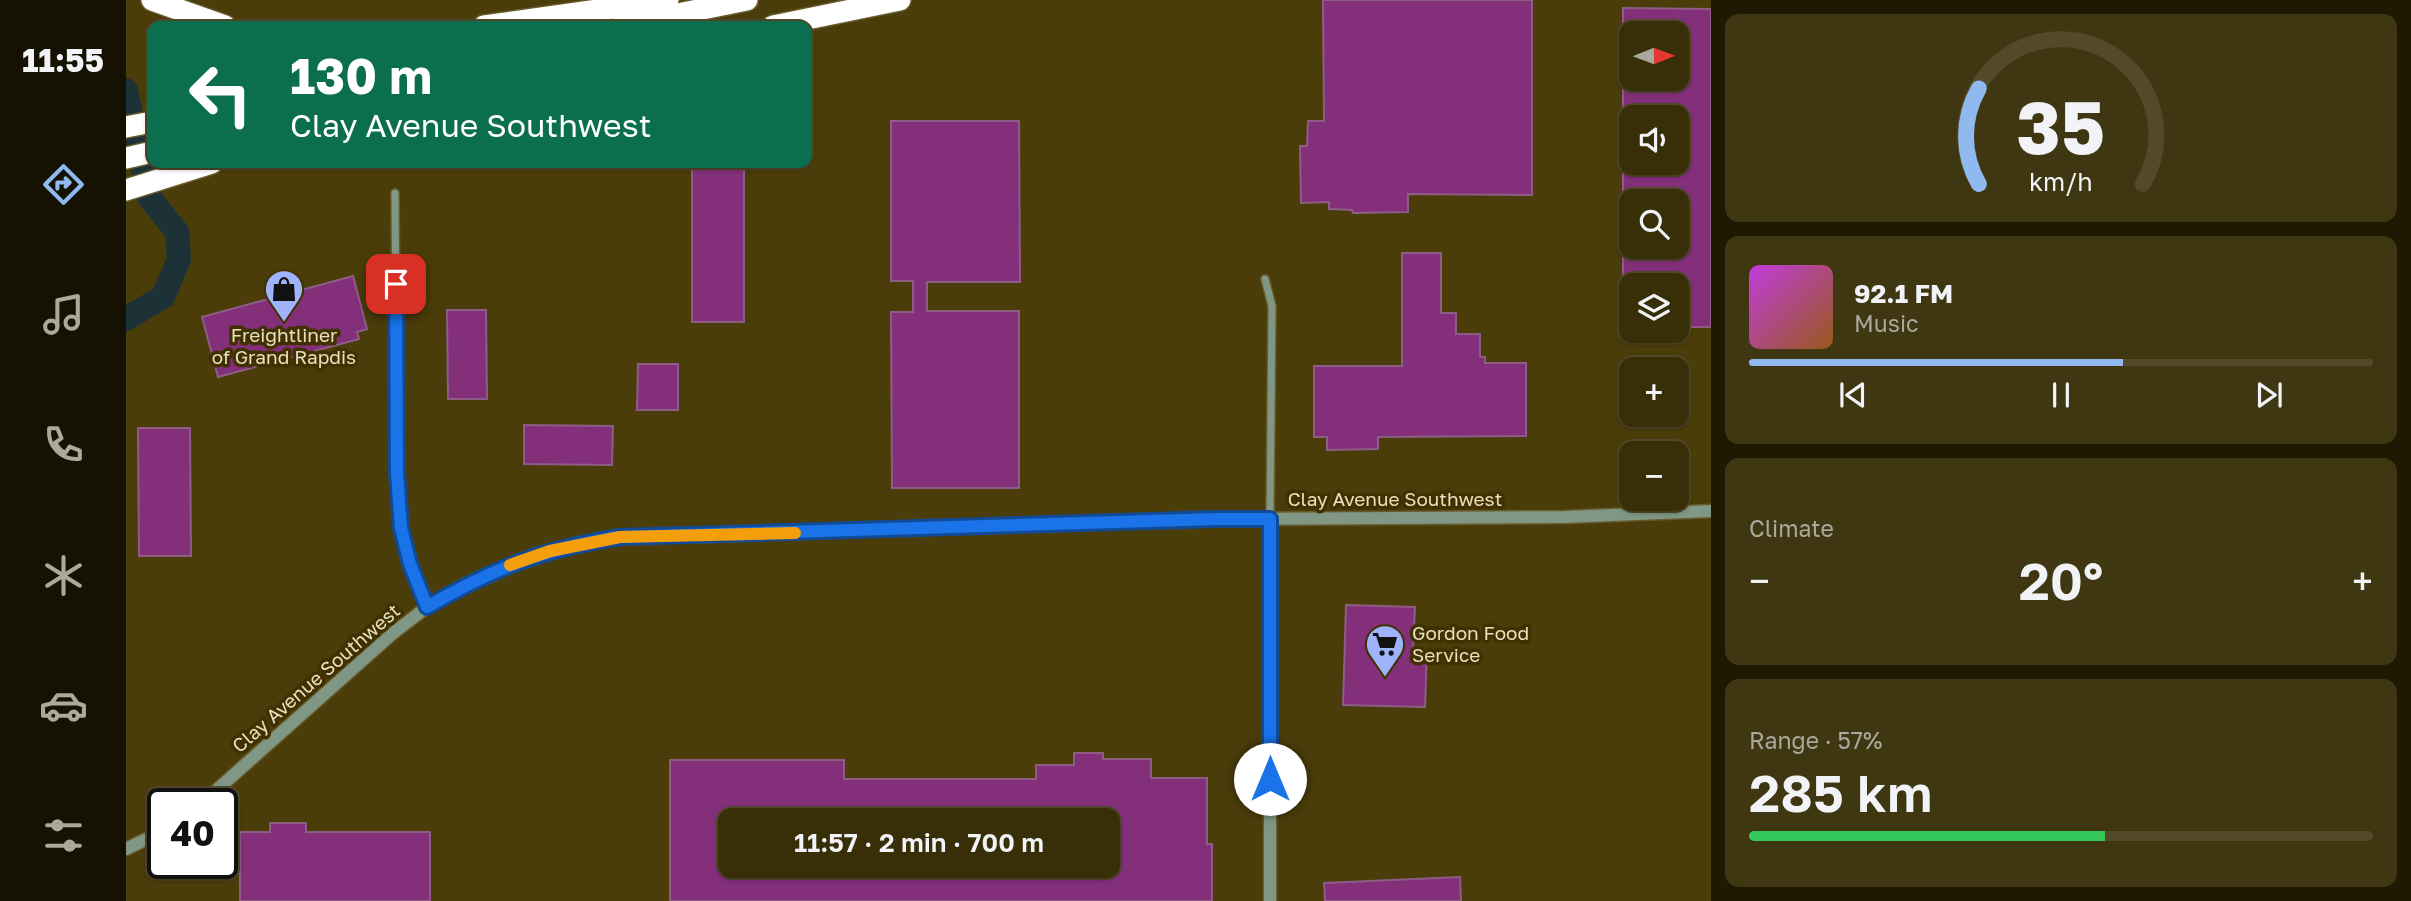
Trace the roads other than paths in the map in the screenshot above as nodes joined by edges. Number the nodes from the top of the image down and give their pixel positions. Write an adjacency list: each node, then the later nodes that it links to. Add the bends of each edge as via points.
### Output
1 (152, 0): 5 (highway)
2 (668, 0): 6 (highway)
3 (747, 0): 7 (highway)
4 (900, 0): 8 (highway)
5 (211, 21)
6 (519, 21)
7 (644, 21)
8 (797, 21)
9 (147, 123): 10 (highway)
10 (126, 127)
11 (147, 153): 12 (highway)
12 (126, 158)
13 (196, 168): 14 (highway)
14 (127, 190)
15 (396, 193): 19 (street, via 401,528)
16 (1265, 279): 18 (street, via 1272,306)
17 (1711, 511): 18 (street, Clay Avenue Southwest)
18 (1270, 519): 19 (street, Clay Avenue Southwest, via 620,537 523,559); 23 (street)
19 (427, 607): 20 (street, Clay Avenue Southwest)
20 (219, 788)
21 (147, 839): 22 (street)
22 (126, 849)
23 (1270, 901)

